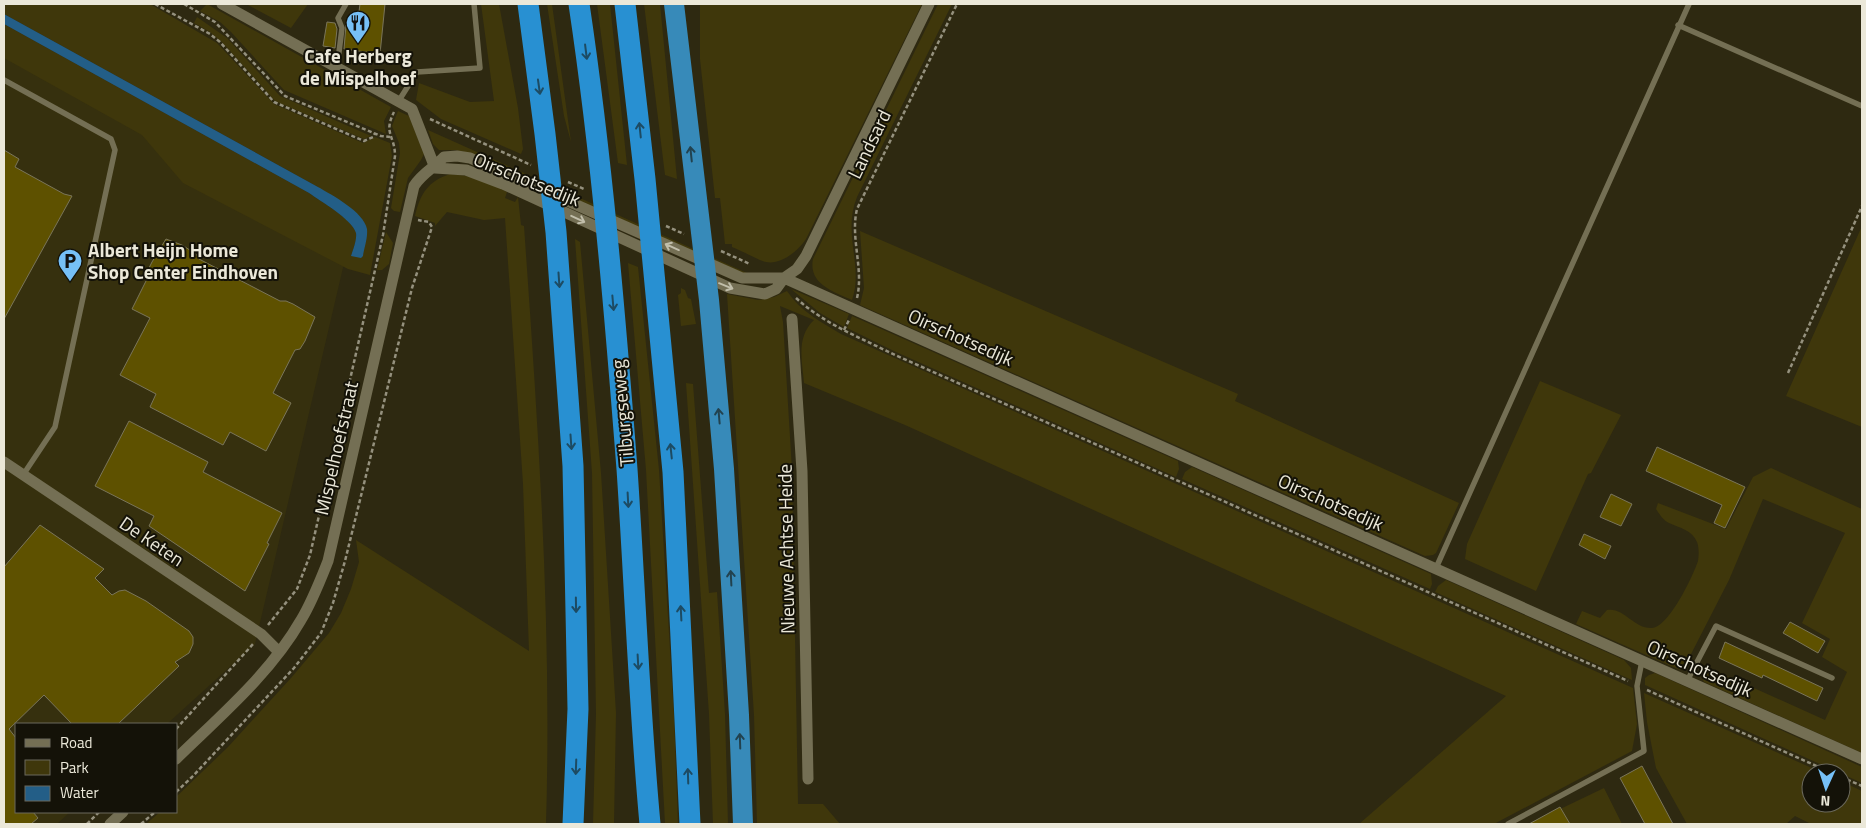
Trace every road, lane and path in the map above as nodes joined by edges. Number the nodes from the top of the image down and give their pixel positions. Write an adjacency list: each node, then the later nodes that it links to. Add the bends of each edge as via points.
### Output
1 (155, 4): 18 (path, via 220,42 274,102 364,141)
2 (184, 4): 18 (path, via 215,22 286,96)
3 (222, 4): 14 (street)
4 (346, 4): 14 (lane, via 338,18 342,28)
5 (474, 4): 16 (lane, via 480,68 417,72)
6 (528, 4): 47 (highway, one-way to 47, via 556,232 573,466 578,709)
7 (579, 4): 38 (highway, Tilburgseweg, one-way to 38, via 598,157 627,469)
8 (625, 4): 50 (highway, one-way to 8, via 673,472)
9 (674, 4): 51 (highway, one-way to 9, via 724,469 709,300)
10 (929, 4): 22 (street, Landsard, via 806,256 797,269)
11 (957, 4): 23 (path, Landsard, via 856,209 859,284)
12 (1689, 4): 13 (lane)
13 (1678, 25): 17 (lane); 28 (lane)
14 (337, 68): 16 (street)
15 (4, 80): 27 (lane, via 110,139 115,150 55,427)
16 (398, 102): 19 (path, Mispelhoefstraat, via 390,120); 20 (street, via 412,109)
17 (1862, 106)
18 (376, 133): 19 (path)
19 (391, 137): 29 (path, Mispelhoefstraat, via 396,150 383,236 310,555 297,589)
20 (435, 168): 22 (street, Oirschotsedijk, via 466,170 503,184 730,288 765,294 776,289); 30 (street, Mispelhoefstraat, via 419,177 414,186 328,561 301,621)
21 (1862, 206): 25 (path)
22 (784, 278): 23 (street, Oirschotsedijk); 34 (path, via 796,298 811,311 895,355)
23 (854, 308): 28 (street, Oirschotsedijk)
24 (792, 319): 40 (street, Nieuwe Achtse Heide, via 802,471)
25 (1788, 373)
26 (4, 462): 27 (street, De Keten)
27 (23, 475): 29 (street, De Keten)
28 (1436, 568): 31 (street, Oirschotsedijk)
29 (261, 634): 30 (street, De Keten); 35 (path, Mispelhoefstraat)
30 (279, 652): 36 (street, Mispelhoefstraat, via 250,687)
31 (1642, 661): 33 (street, Oirschotsedijk); 34 (lane)
32 (1832, 678): 33 (lane, via 1716,626)
33 (1687, 681): 37 (street, Oirschotsedijk)
34 (1637, 686): 39 (path); 52 (lane, via 1644,751)
35 (178, 727)
36 (178, 758)
37 (1862, 759)
38 (644, 760): 48 (highway); 49 (highway, Tilburgseweg)
39 (1810, 763)
40 (808, 779)
41 (98, 813): 44 (path)
42 (122, 813): 45 (street)
43 (154, 813): 46 (path)
44 (87, 824)
45 (110, 824)
46 (141, 824)
47 (574, 824)
48 (638, 824)
49 (650, 824)
50 (690, 824)
51 (743, 824)
52 (1508, 824)

